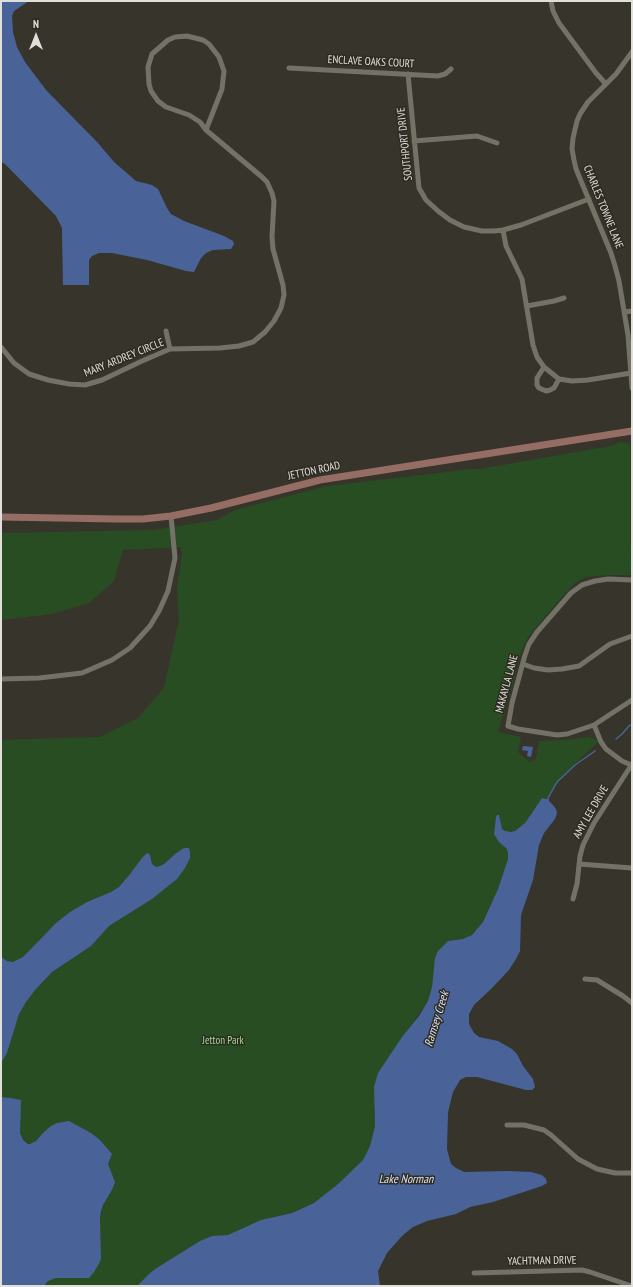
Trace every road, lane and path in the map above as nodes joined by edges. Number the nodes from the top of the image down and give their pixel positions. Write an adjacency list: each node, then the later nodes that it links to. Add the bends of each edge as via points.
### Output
1 (552, 1): 6 (street, via 556,17)
2 (632, 52): 6 (street, CHARLES TOWNE LANE)
3 (289, 68): 5 (street, ENCLAVE OAKS COURT)
4 (451, 69): 5 (street, ENCLAVE OAKS COURT, via 438,76)
5 (408, 74): 8 (street, SOUTHPORT DRIVE)
6 (606, 84): 10 (street, CHARLES TOWNE LANE, via 580,114 572,138 574,160)
7 (206, 130): 7 (street, MARY ARDREY CIRCLE, via 222,89 222,63 215,50 203,40 187,36 168,40 152,54 148,67 151,91 161,104 189,115 200,122); 18 (street, MARY ARDREY CIRCLE, via 270,186 274,201 273,249 284,296 270,327 253,342 232,347)
8 (414, 141): 9 (street, via 477,136); 11 (street, SOUTHPORT DRIVE, via 419,188 430,205 464,227 482,231)
9 (497, 143)
10 (589, 199): 11 (street, SOUTHPORT DRIVE); 15 (street, CHARLES TOWNE LANE, via 611,253)
11 (503, 230): 13 (street, via 506,246 522,279)
12 (564, 298): 13 (street)
13 (527, 306): 19 (street, via 536,357)
14 (632, 311): 15 (street)
15 (624, 312): 20 (street, CHARLES TOWNE LANE)
16 (166, 331): 18 (street)
17 (1, 347): 18 (street, MARY ARDREY CIRCLE, via 14,363 29,374 78,385 94,383)
18 (170, 349)
19 (544, 367): 21 (street); 21 (street, via 536,381 539,388 550,390)
20 (631, 373): 21 (street, via 577,382); 22 (street, CHARLES TOWNE LANE)
21 (559, 379)
22 (632, 388)
23 (632, 431): 24 (street, JETTON ROAD, via 320,480)
24 (171, 516): 25 (street, JETTON ROAD, via 143,519); 29 (street, via 175,558 171,582 165,600 150,626 130,648 112,660 82,673)
25 (1, 517)
26 (632, 580): 28 (street, MAKAYLA LANE, via 595,581 582,585 571,593 537,632 529,644)
27 (632, 636): 28 (street, via 610,644 579,666 548,670)
28 (523, 664): 31 (street, MAKAYLA LANE, via 508,726 518,730 557,735)
29 (1, 679)
30 (632, 700): 31 (street, MAKAYLA LANE)
31 (594, 725): 32 (street, via 606,749 622,761)
32 (631, 764): 33 (street, AMY LEE DRIVE, via 589,834 581,850)
33 (579, 864): 34 (street); 35 (street, AMY LEE DRIVE)
34 (632, 868)
35 (573, 899)
36 (585, 979): 37 (street, via 597,980)
37 (632, 1003)
38 (507, 1125): 39 (street, via 524,1125 544,1130 578,1159 597,1169)
39 (632, 1173)
40 (474, 1273): 41 (street, YACHTMAN DRIVE, via 582,1270)
41 (632, 1286)

